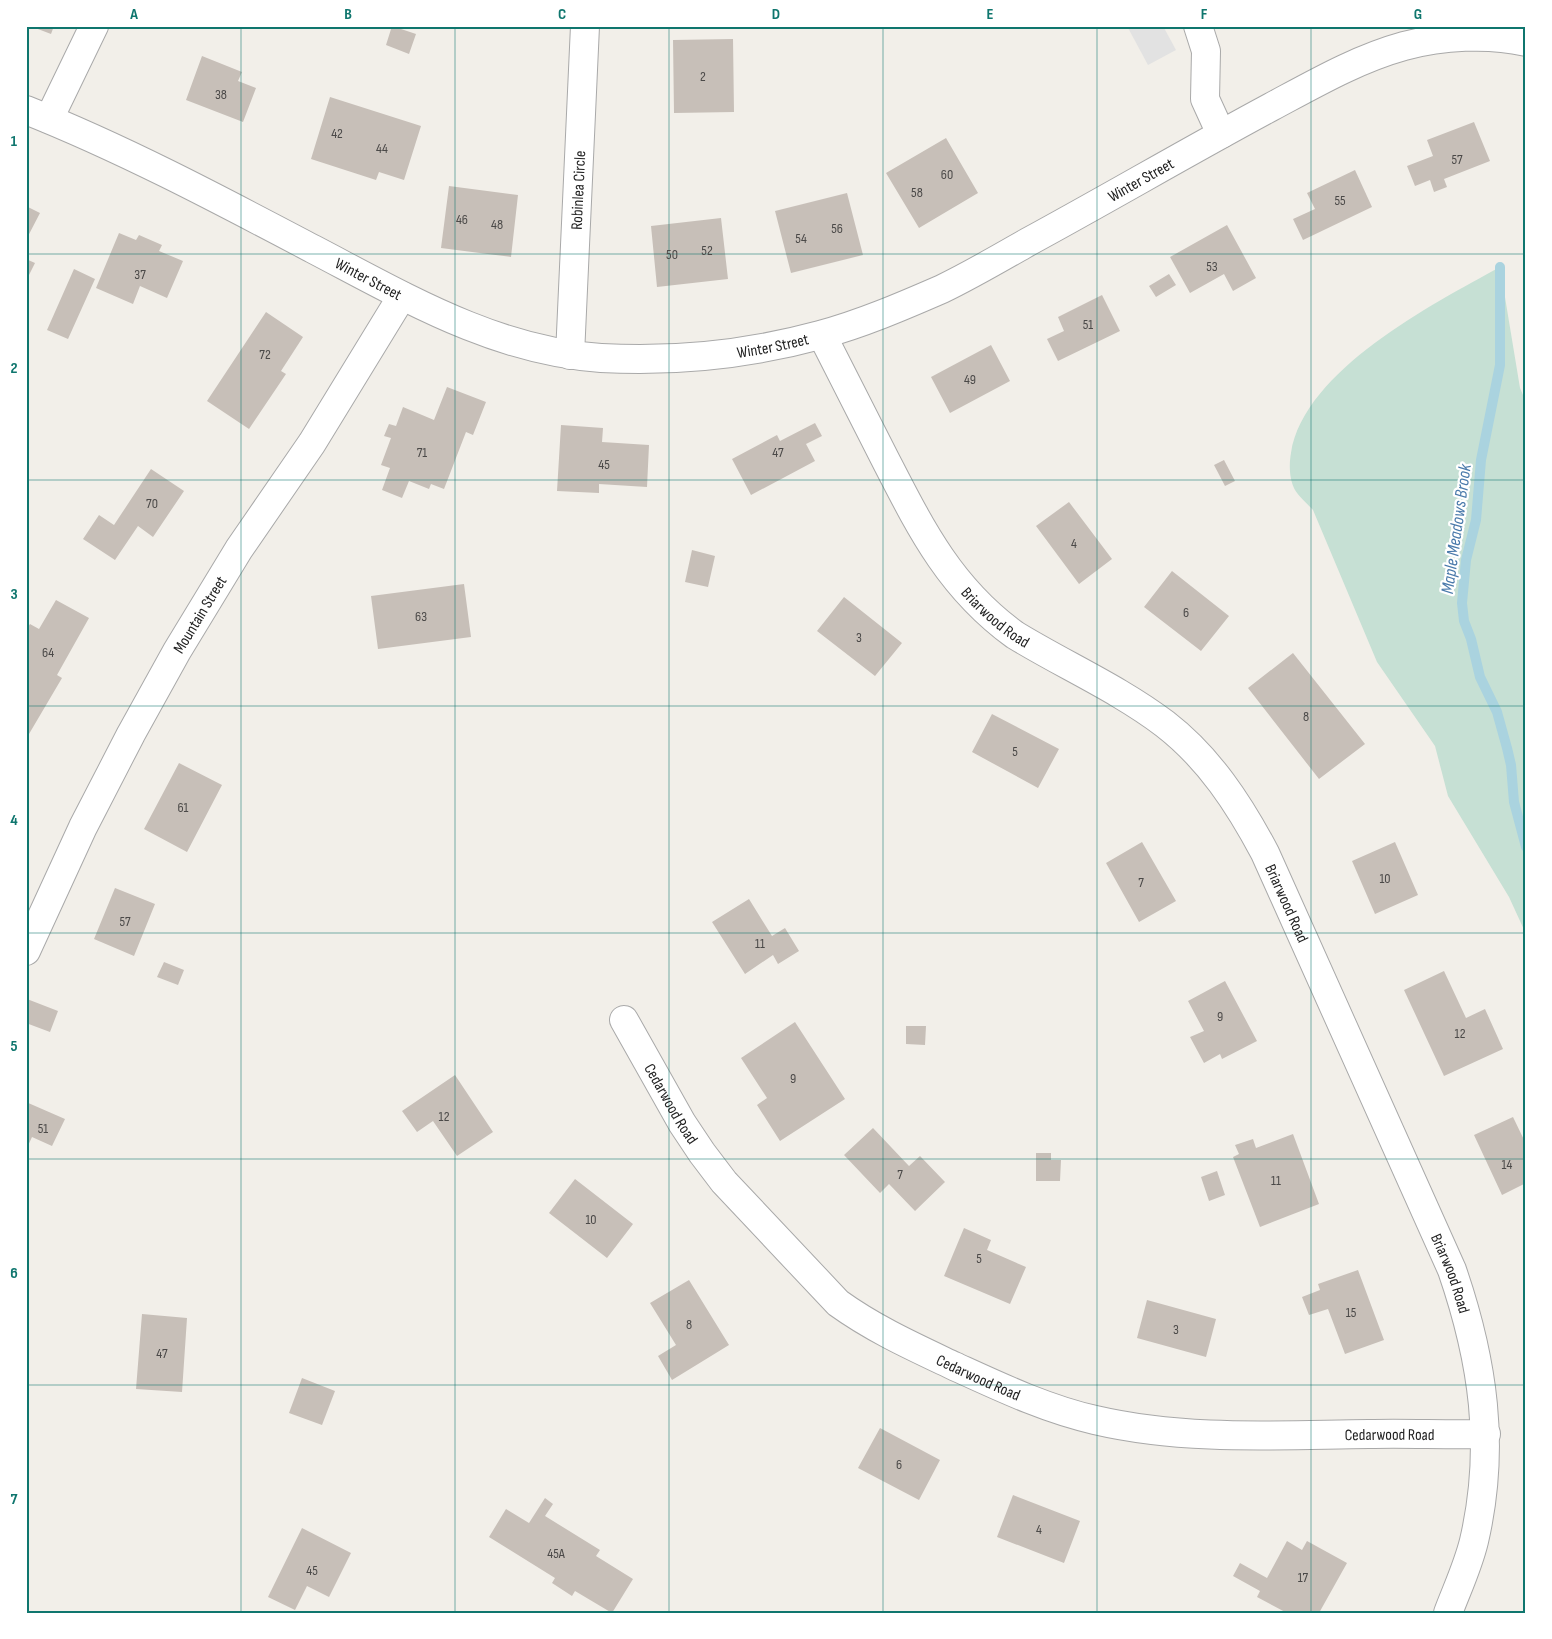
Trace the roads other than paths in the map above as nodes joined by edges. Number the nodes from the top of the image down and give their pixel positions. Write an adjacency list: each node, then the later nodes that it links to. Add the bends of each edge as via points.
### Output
1 (94, 26): 5 (street)
2 (585, 26): 9 (street, Robinlea Circle)
3 (1198, 26): 6 (street, via 1206,51 1205,99)
4 (1515, 40): 6 (street, Winter Street, via 1466,38 1425,42 1381,53)
5 (38, 115): 7 (street, Winter Street, via 167,175)
6 (1221, 134): 8 (street, Winter Street, via 946,287)
7 (402, 296): 9 (street, Winter Street, via 443,317 503,339); 10 (street, Mountain Street, via 312,443 240,549 177,651 83,827)
8 (822, 335): 9 (street, Winter Street, via 733,352 683,357 632,359); 12 (street, Briarwood Road, via 922,531 964,590 1015,635 1166,724 1216,775 1248,820 1452,1270 1467,1314 1478,1364)
9 (570, 355)
10 (26, 951)
11 (624, 1020): 12 (street, Cedarwood Road, via 682,1123 724,1182 838,1303 894,1338 1053,1408 1146,1430 1239,1436)
12 (1486, 1434): 13 (street, Briarwood Road, via 1483,1488 1473,1542)
13 (1448, 1613)

